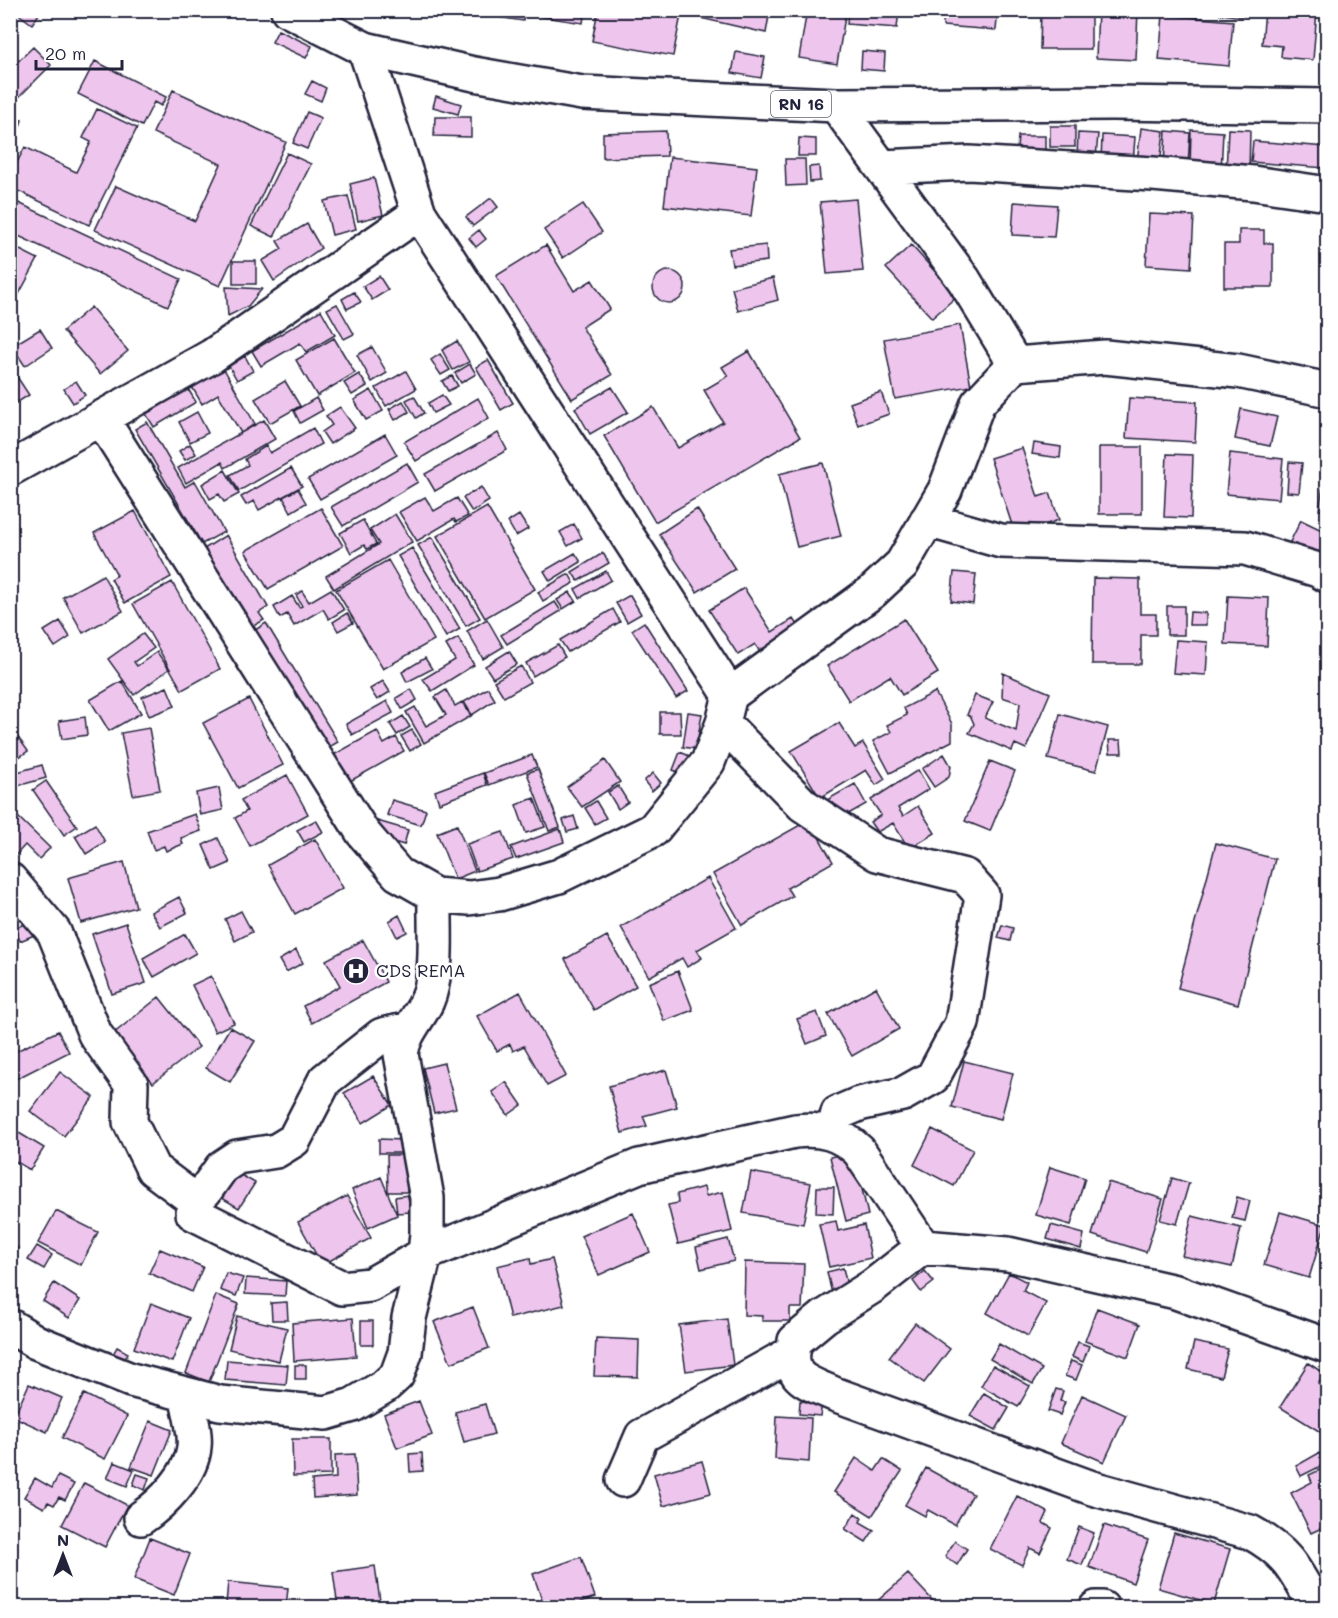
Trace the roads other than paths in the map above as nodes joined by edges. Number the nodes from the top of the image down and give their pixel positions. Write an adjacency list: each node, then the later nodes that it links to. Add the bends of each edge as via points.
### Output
1 (288, 10): 2 (street, RN 16 / RN 16)
2 (365, 49): 3 (street, RN 16 / RN 16, via 582,93); 7 (street)
3 (837, 105): 4 (street, RN 16 / RN 16); 5 (street)
4 (1328, 106)
5 (882, 167): 6 (street, via 1015,165 1253,183); 8 (street, via 964,280)
6 (1328, 194)
7 (419, 213): 10 (street, via 212,356); 14 (street)
8 (1015, 364): 9 (street, via 1105,357 1238,370); 12 (street, via 978,403 945,490)
9 (1328, 390)
10 (101, 418): 11 (street); 16 (street, via 363,833 398,874)
11 (10, 469)
12 (927, 520): 13 (street, via 1001,541 1245,548); 14 (street, via 902,564)
13 (1328, 576)
14 (727, 709): 16 (street, via 708,762 653,830 559,876 509,891 469,898); 18 (street, via 803,806 877,854 965,876 982,895 962,1023 933,1077 903,1094 838,1113)
15 (10, 880): 19 (street, via 54,932 95,1034 131,1084 130,1122 153,1169)
16 (435, 895): 17 (street, via 432,983 426,1002)
17 (409, 1029): 19 (street, via 382,1035 325,1080 294,1140 276,1151 237,1157 222,1167 206,1191); 21 (street, via 402,1041 401,1054 427,1198)
18 (833, 1133): 20 (street, via 846,1138 859,1151); 21 (street, via 795,1131 639,1166)
19 (193, 1199): 21 (street, via 193,1213 342,1288 370,1284)
20 (923, 1247): 23 (street, via 1008,1254 1176,1292); 24 (street, via 817,1322 795,1341)
21 (425, 1254): 25 (street, via 397,1375 354,1405 326,1413 220,1403)
22 (10, 1326): 25 (street, via 36,1342 131,1380)
23 (1328, 1346)
24 (792, 1353): 26 (street, via 642,1436); 28 (street, via 798,1377 834,1394 1092,1488 1250,1532 1272,1544 1289,1560)
25 (186, 1395): 27 (street, via 195,1448 180,1482)
26 (623, 1480)
27 (141, 1518)
28 (1316, 1608)

